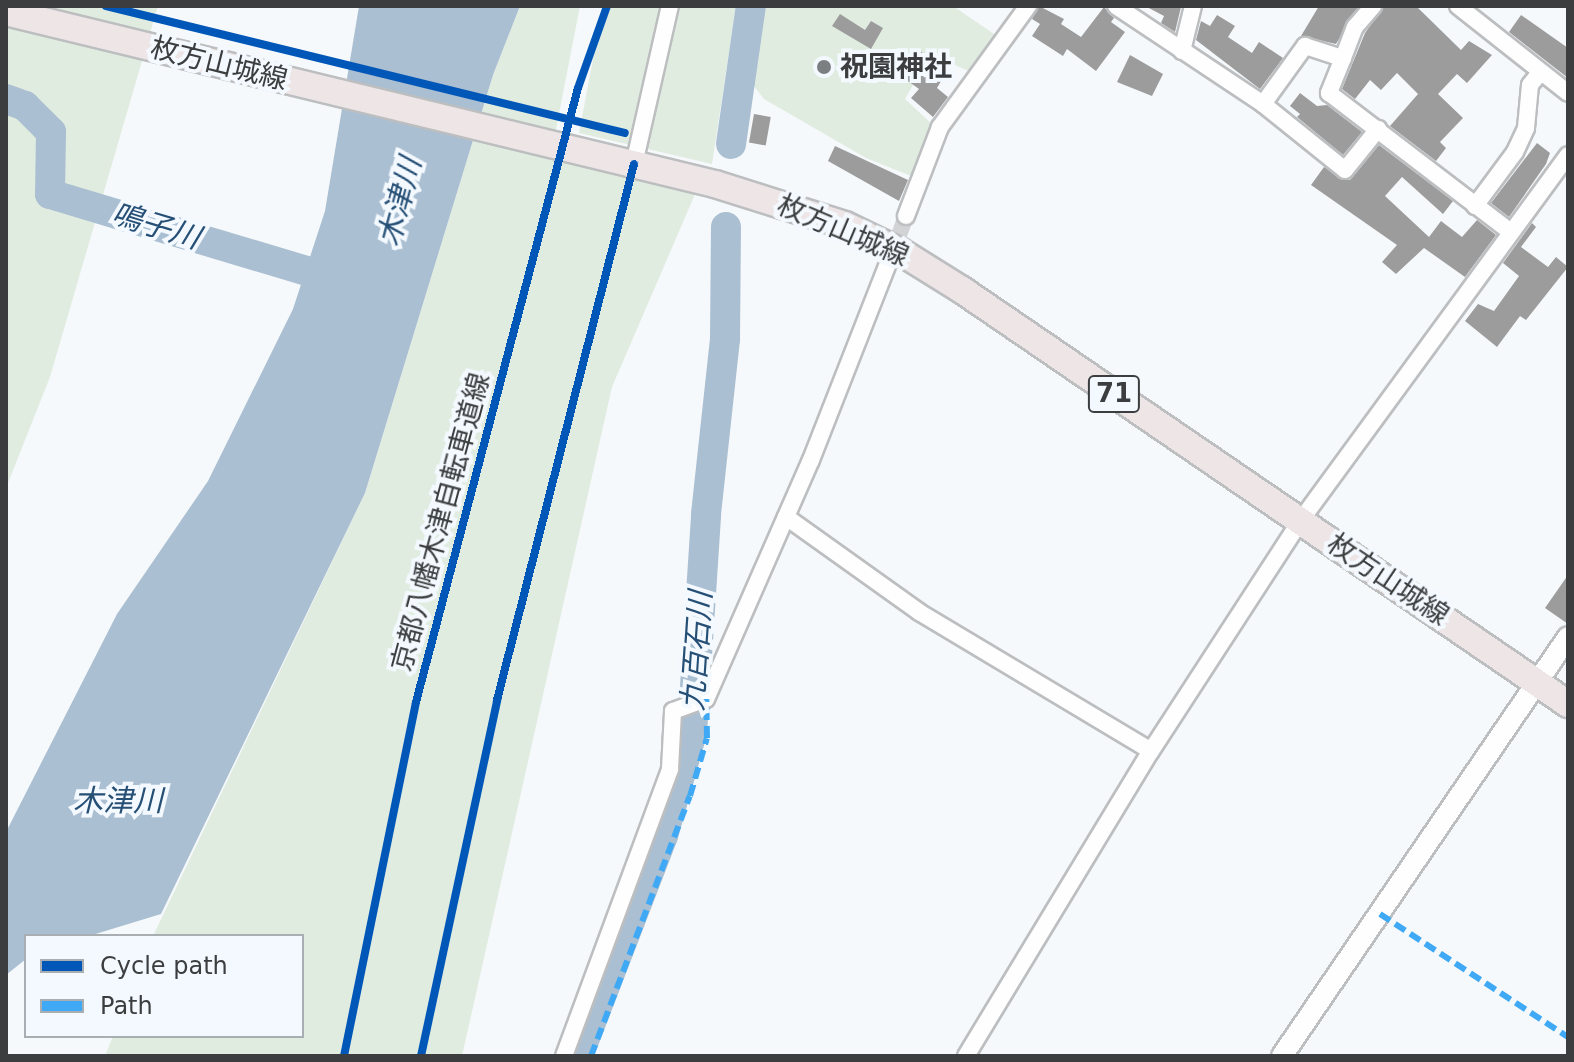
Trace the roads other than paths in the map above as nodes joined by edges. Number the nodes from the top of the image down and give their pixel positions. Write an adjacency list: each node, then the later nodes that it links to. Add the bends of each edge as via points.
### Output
1 (670, 6): 15 (street)
2 (1028, 6): 17 (street, via 940,127)
3 (1116, 6): 8 (street)
4 (1193, 6): 8 (street)
5 (1373, 6): 9 (street, via 1355,27)
6 (1458, 6): 10 (street)
7 (6, 12): 15 (main road, 枚方山城線 / 71)
8 (1182, 51): 12 (street)
9 (1343, 58): 12 (street, via 1305,46); 13 (street, via 1329,93)
10 (1539, 74): 11 (street); 16 (street, via 1530,85 1526,128 1515,152)
11 (1568, 93)
12 (1263, 104): 13 (street, via 1345,170)
13 (1378, 129): 16 (street)
14 (1568, 155): 18 (street)
15 (628, 163): 21 (main road, 枚方山城線 / 71, via 786,203 901,252)
16 (1475, 206): 18 (street)
17 (906, 216)
18 (1511, 232): 21 (street)
19 (887, 266): 20 (street)
20 (786, 517): 25 (street, via 919,612); 26 (street, via 706,699 673,711 670,769)
21 (1301, 520): 23 (main road, 枚方山城線 / 71); 25 (street)
22 (1568, 637): 23 (street)
23 (1537, 682): 24 (main road, 枚方山城線 / 71); 28 (street)
24 (1568, 704)
25 (1151, 751): 27 (street)
26 (564, 1056)
27 (966, 1056)
28 (1282, 1056)

